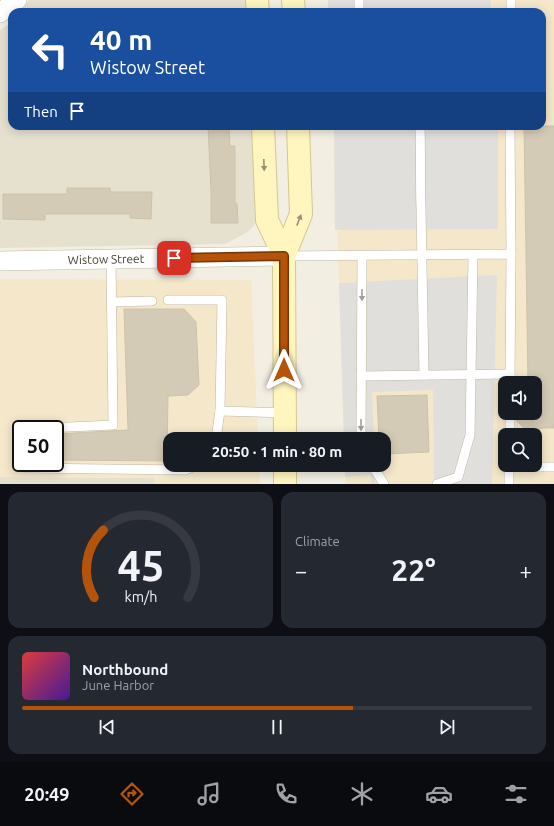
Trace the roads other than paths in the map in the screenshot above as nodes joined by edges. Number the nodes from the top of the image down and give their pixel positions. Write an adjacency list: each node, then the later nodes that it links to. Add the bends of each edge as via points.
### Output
1 (17, 0): 2 (street)
2 (0, 13)
3 (263, 130): 10 (main road, one-way to 10, via 267,220)
4 (298, 130): 10 (main road, one-way to 4, via 301,214)
5 (420, 130): 8 (lane)
6 (510, 130): 7 (lane)
7 (511, 254): 9 (lane); 20 (lane)
8 (422, 255): 9 (lane); 11 (lane); 18 (lane)
9 (474, 255): 17 (lane)
10 (284, 256): 11 (lane); 12 (street, Wistow Street); 23 (main road)
11 (362, 256): 19 (lane, one-way to 19)
12 (111, 259): 13 (street, Wistow Street); 16 (lane)
13 (0, 261)
14 (168, 300): 22 (lane, via 222,300)
15 (152, 301): 16 (lane)
16 (112, 302): 24 (lane, via 114,425)
17 (471, 374): 18 (lane); 21 (lane); 37 (lane, via 470,435 458,478)
18 (424, 375): 19 (lane)
19 (361, 376): 27 (lane, one-way to 27)
20 (510, 376)
21 (498, 377)
22 (220, 411): 23 (lane); 25 (lane)
23 (285, 413): 26 (main road)
24 (64, 427)
25 (217, 432)
26 (285, 432)
27 (361, 432)
28 (542, 467): 29 (lane)
29 (554, 467)
30 (64, 468): 31 (lane)
31 (163, 470)
32 (285, 472): 35 (main road)
33 (376, 472): 36 (lane)
34 (509, 472): 38 (lane)
35 (285, 484)
36 (384, 484)
37 (437, 484)
38 (509, 484)

